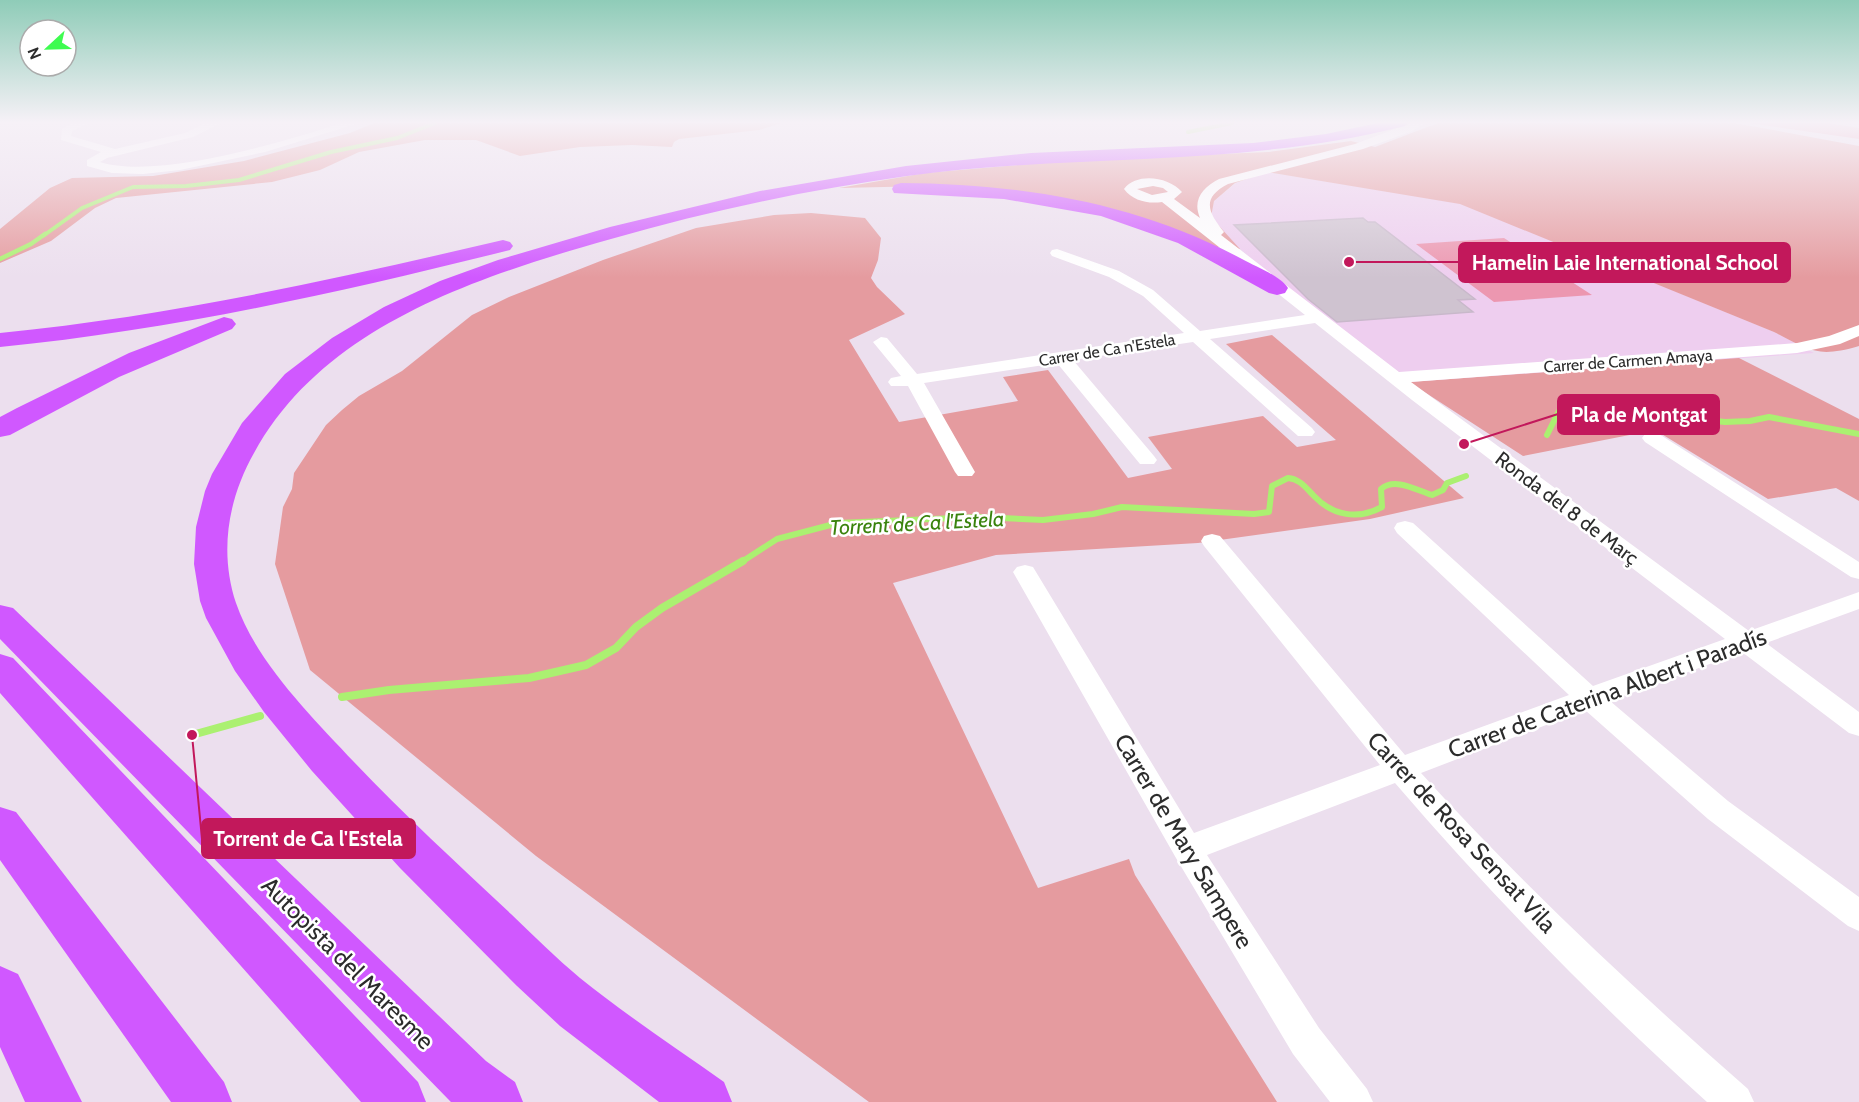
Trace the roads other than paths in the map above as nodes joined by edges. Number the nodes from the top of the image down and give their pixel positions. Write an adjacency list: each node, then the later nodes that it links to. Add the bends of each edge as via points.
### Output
1 (844, 174): 8 (highway, via 713,198)
2 (890, 174): 5 (highway)
3 (1246, 174): 7 (street, via 1208,191 1203,204 1206,222)
4 (1165, 198): 7 (street, Ronda del 8 de Març)
5 (696, 211): 9 (highway, via 886,189 1024,196 1094,208 1161,229); 42 (highway, via 501,266 413,301 360,330 283,392 253,427 221,488 213,513 211,547 215,588 223,616 269,692 330,763 404,845 559,992)
6 (1057, 253): 12 (street, via 1114,274 1148,293)
7 (1237, 253): 9 (street, Ronda del 8 de Març)
8 (416, 267): 13 (highway, via 156,321); 18 (highway, via 187,338 86,382)
9 (1277, 288): 10 (street, Ronda del 8 de Març)
10 (1317, 318): 12 (street, Carrer de Ca n'Estela); 16 (street, Ronda del 8 de Març)
11 (1859, 330): 16 (street, Carrer de Carmen Amaya, via 1797,348)
12 (1199, 336): 15 (street, Carrer de Ca n'Estela); 19 (street)
13 (0, 340)
14 (881, 342): 17 (street, via 895,354)
15 (1060, 357): 17 (street, Carrer de Ca n'Estela); 21 (street)
16 (1395, 378): 29 (street, Ronda del 8 de Març)
17 (904, 381): 22 (street)
18 (0, 429)
19 (1305, 432)
20 (1652, 438): 26 (street)
21 (1147, 460)
22 (965, 472)
23 (1405, 528): 31 (street)
24 (1212, 541): 33 (street, Carrer de Rosa Sensat Vila)
25 (1025, 572): 35 (street, Carrer de Mary Sampere)
26 (1859, 572)
27 (1859, 600): 29 (street, Carrer de Caterina Albert i Paradís)
28 (0, 617): 41 (highway, Autopista del Maresme, via 467,1080)
29 (1746, 642): 31 (street, Carrer de Caterina Albert i Paradís); 32 (street, Ronda del 8 de Març)
30 (0, 668): 40 (highway)
31 (1589, 698): 33 (street, Carrer de Caterina Albert i Paradís); 36 (street, via 1718,810)
32 (1859, 726)
33 (1400, 769): 35 (street, Carrer de Caterina Albert i Paradís); 44 (street, Carrer de Rosa Sensat Vila, via 1512,890 1659,1036)
34 (0, 825): 39 (highway)
35 (1187, 849): 43 (street, Carrer de Mary Sampere, via 1306,1041)
36 (1859, 916)
37 (0, 991): 38 (highway)
38 (54, 1102)
39 (204, 1102)
40 (398, 1102)
41 (495, 1102)
42 (704, 1102)
43 (1354, 1102)
44 (1735, 1102)

